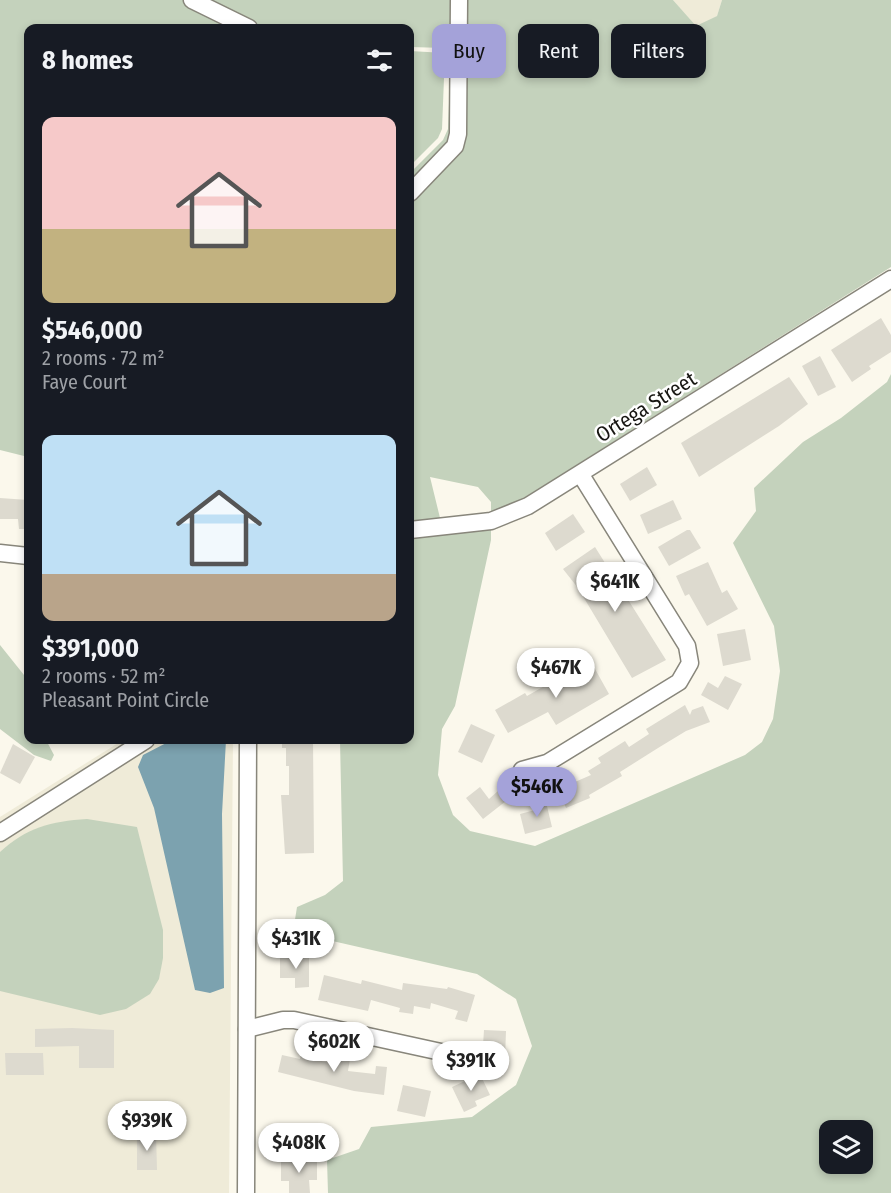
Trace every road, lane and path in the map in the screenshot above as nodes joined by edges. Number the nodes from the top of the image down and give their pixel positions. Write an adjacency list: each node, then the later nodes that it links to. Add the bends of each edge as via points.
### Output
1 (192, 0): 3 (street)
2 (459, 0): 4 (street, via 458,134 455,146)
3 (241, 24)
4 (414, 189)
5 (891, 279): 6 (street, Ortega Street)
6 (581, 475): 7 (street, Ortega Street, via 528,506 491,521); 12 (street, via 687,646 690,663 680,682 547,763)
7 (414, 530)
8 (0, 553): 9 (street)
9 (24, 556)
10 (140, 744): 13 (street)
11 (248, 744): 14 (street)
12 (522, 770)
13 (0, 833)
14 (247, 1029): 15 (street, via 294,1020); 16 (street)
15 (441, 1052)
16 (246, 1193)

